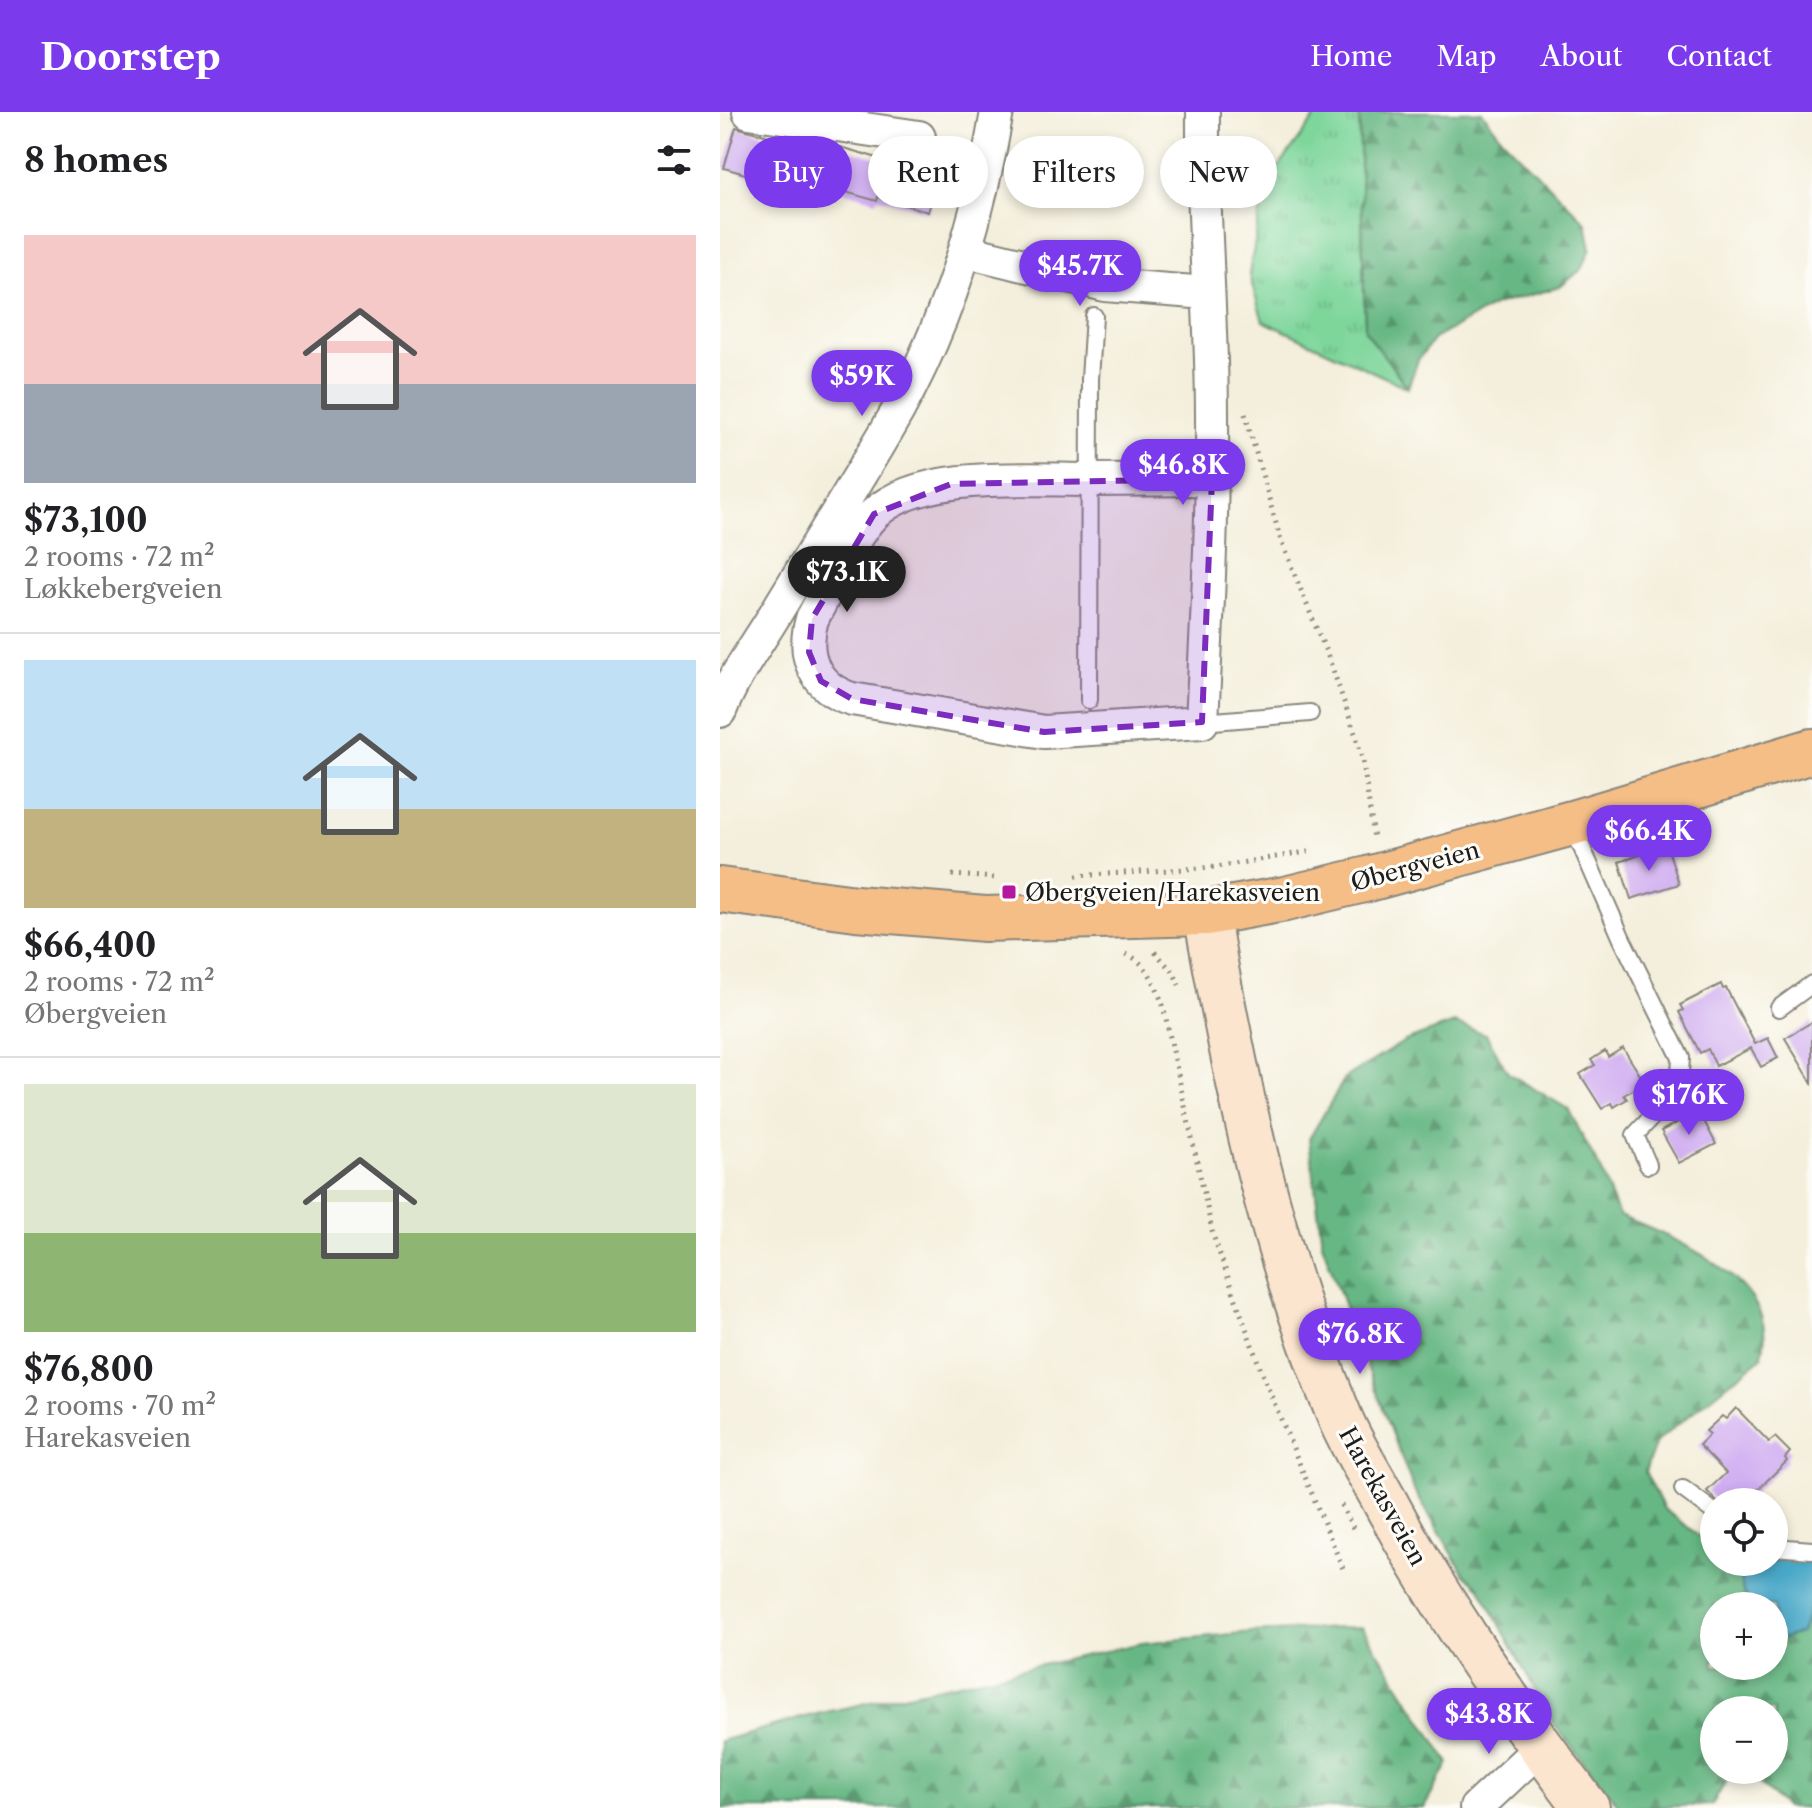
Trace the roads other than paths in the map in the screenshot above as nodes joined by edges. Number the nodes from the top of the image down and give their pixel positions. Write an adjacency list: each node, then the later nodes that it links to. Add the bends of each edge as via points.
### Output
1 (749, 112): 4 (street)
2 (997, 112): 6 (street)
3 (1203, 112): 7 (street)
4 (787, 115): 5 (street)
5 (913, 136)
6 (966, 251): 7 (street, via 1105,285); 12 (street, via 900,407)
7 (1207, 293): 9 (street)
8 (1094, 316): 10 (lane)
9 (1212, 479): 10 (street); 14 (street)
10 (1090, 480): 11 (lane); 14 (street, via 951,484 883,507 862,530 812,619 807,635 817,675 835,694 852,699 1044,732)
11 (1089, 700)
12 (720, 711)
13 (1310, 713): 14 (lane)
14 (1202, 722)
15 (1807, 757): 16 (main road, Øbergveien)
16 (1572, 823): 18 (main road, Øbergveien, via 1368,879); 21 (lane, via 1681,1058 1679,1088 1635,1135)
17 (720, 890): 18 (main road, Øbergveien, via 985,919)
18 (1206, 913): 26 (street, Harekasveien, via 1258,1173 1297,1306 1342,1423 1411,1551)
19 (1812, 984): 20 (lane)
20 (1779, 1008)
21 (1648, 1165)
22 (1683, 1489): 23 (lane)
23 (1700, 1502)
24 (1788, 1548): 25 (lane)
25 (1812, 1550)
26 (1541, 1747): 27 (street); 28 (street, Harekasveien)
27 (1476, 1808)
28 (1587, 1808)

